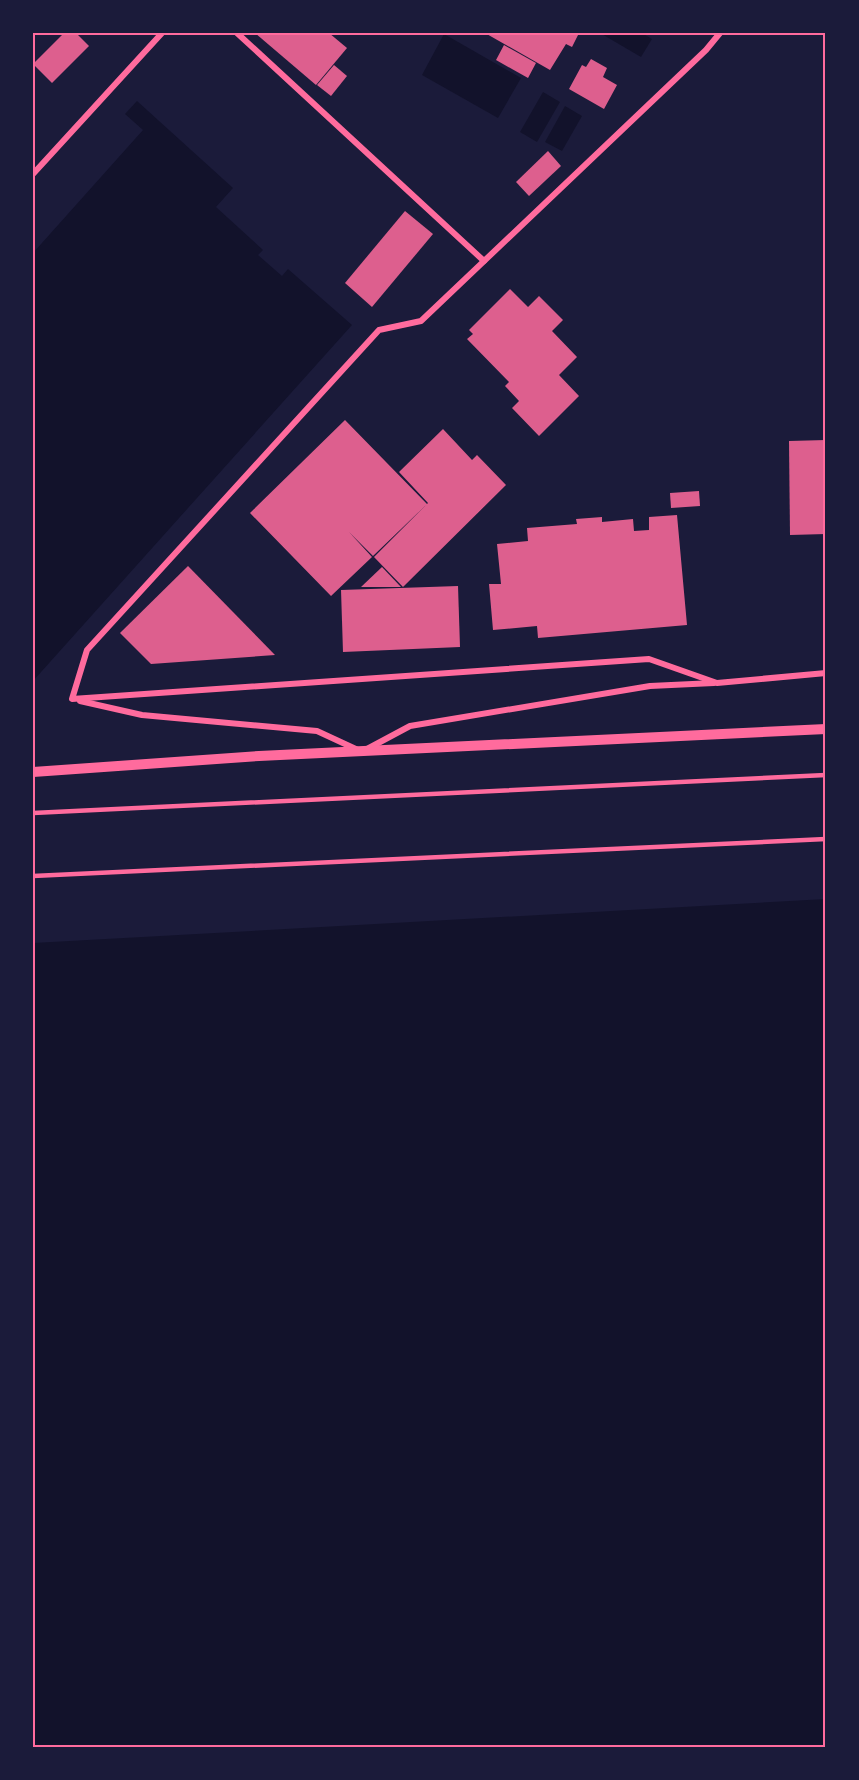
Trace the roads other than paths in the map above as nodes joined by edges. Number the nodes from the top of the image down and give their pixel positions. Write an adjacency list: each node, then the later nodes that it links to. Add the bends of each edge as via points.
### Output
1 (162, 33): 4 (street)
2 (237, 33): 5 (street)
3 (720, 33): 5 (street)
4 (33, 174)
5 (484, 261): 8 (street, via 421,321 378,330 87,650)
6 (826, 673): 7 (street)
7 (717, 683): 8 (street, via 649,659); 10 (street, via 650,686 410,726)
8 (72, 699): 10 (street, via 142,715 316,731)
9 (826, 729): 10 (street)
10 (361, 752): 11 (street)
11 (33, 772)
12 (826, 775): 13 (lane)
13 (33, 813)
14 (826, 839): 15 (lane)
15 (33, 876)

